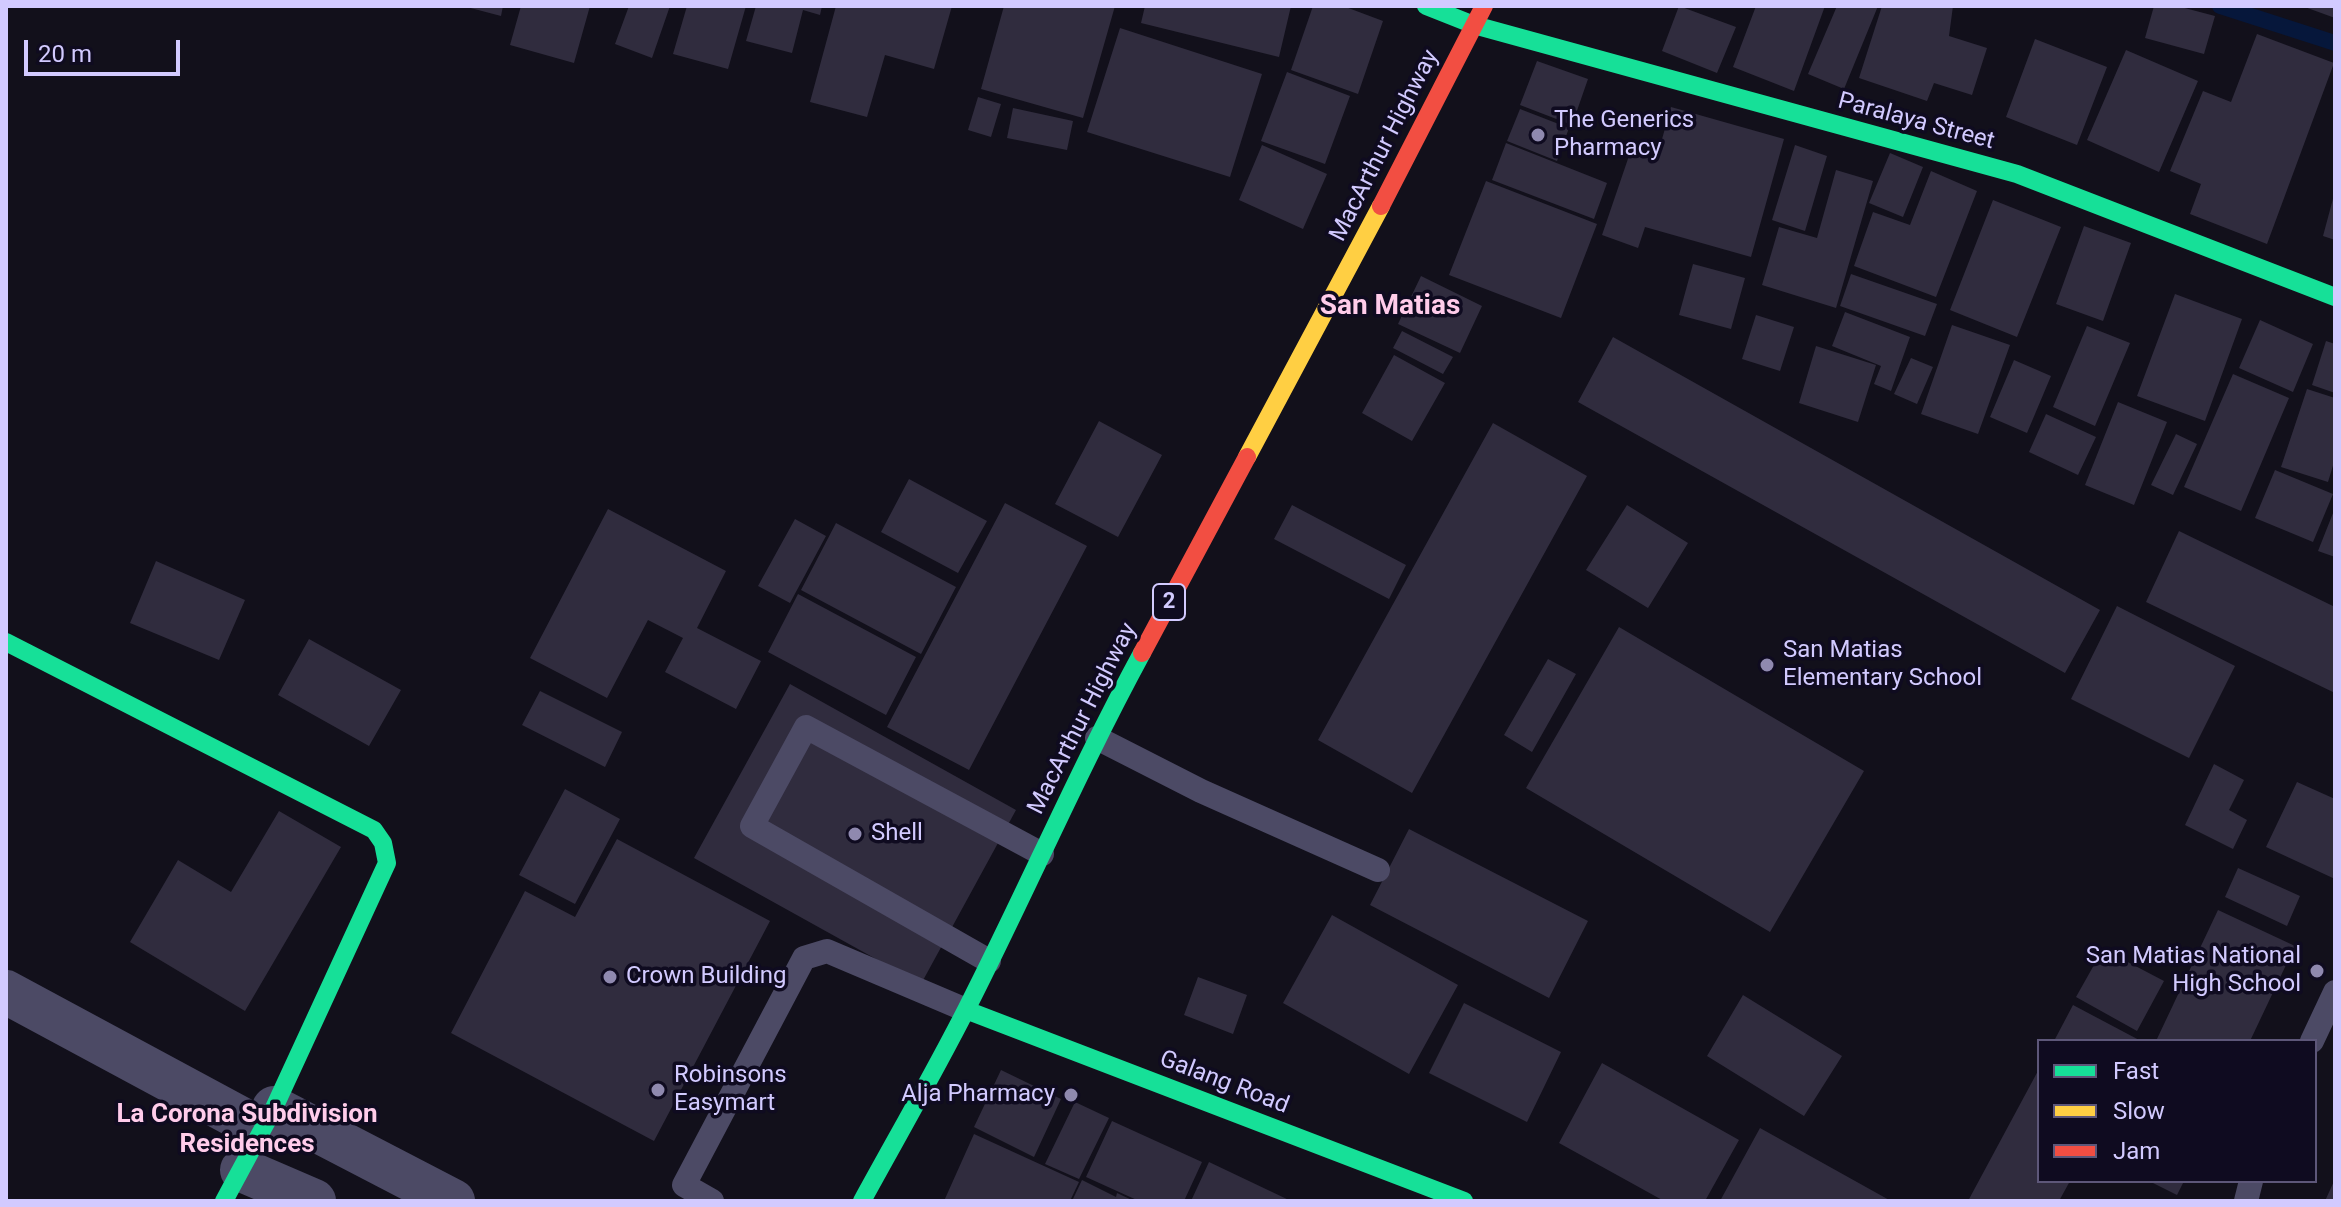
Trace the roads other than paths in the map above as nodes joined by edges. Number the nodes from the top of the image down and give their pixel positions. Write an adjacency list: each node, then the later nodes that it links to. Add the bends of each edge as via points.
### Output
1 (1426, 6): 3 (main road, Paralaya Street)
2 (1484, 6): 3 (main road, MacArthur Highway / 2)
3 (1474, 25): 4 (main road, Paralaya Street, via 2017,174); 6 (main road, MacArthur Highway / 2)
4 (2335, 297)
5 (6, 642): 14 (main road, via 374,830 383,843 387,863)
6 (1097, 738): 7 (main road, MacArthur Highway / 2); 8 (lane)
7 (1042, 854): 9 (main road, MacArthur Highway / 2); 9 (lane, via 806,727 752,826)
8 (1378, 870)
9 (989, 961): 12 (main road, MacArthur Highway / 2)
10 (6, 992): 14 (street)
11 (2335, 992): 13 (lane)
12 (966, 1010): 16 (lane, via 827,951 804,958); 20 (main road, MacArthur Highway / 2); 21 (main road, Galang Road)
13 (2313, 1039)
14 (268, 1119): 15 (main road); 18 (street)
15 (233, 1186): 17 (street)
16 (679, 1193): 19 (lane)
17 (314, 1201)
18 (453, 1201)
19 (712, 1201)
20 (862, 1201)
21 (1464, 1201)

